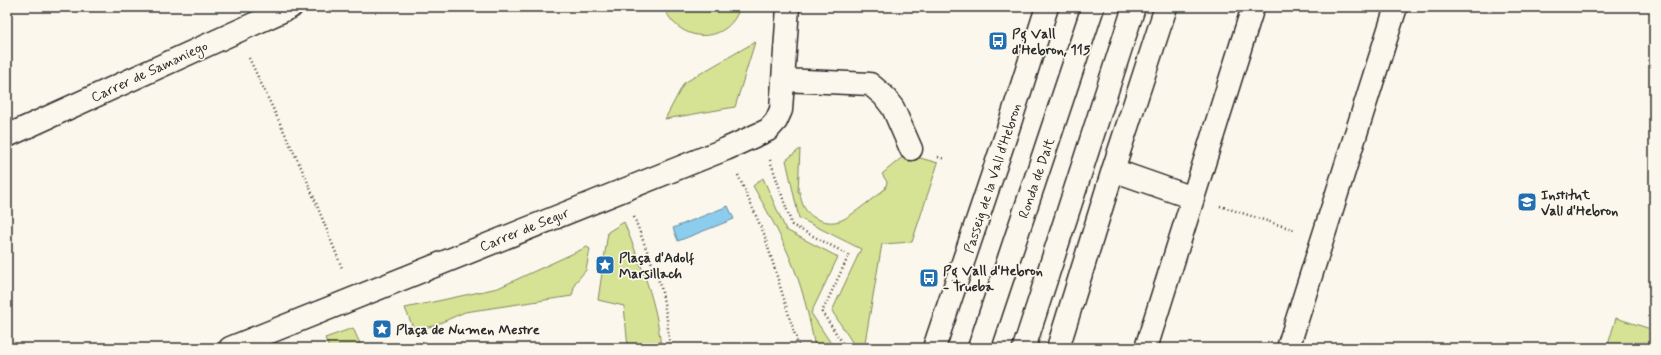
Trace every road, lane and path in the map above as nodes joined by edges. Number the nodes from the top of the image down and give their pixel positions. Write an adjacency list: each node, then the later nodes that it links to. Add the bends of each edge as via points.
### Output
1 (291, 7): 11 (main road, Carrer de Samaniego)
2 (788, 7): 10 (main road, Carrer de Segur)
3 (1047, 7): 24 (main road, Passeig de la Vall d'Hebron)
4 (1094, 7): 25 (main road, Ronda de Dalt)
5 (1134, 7): 26 (main road)
6 (1166, 7): 14 (main road)
7 (1253, 7): 16 (main road)
8 (1396, 7): 18 (main road)
9 (245, 52): 19 (path, via 306,178)
10 (783, 80): 12 (main road, via 870,84 893,108); 20 (main road, Carrer de Segur, via 781,110 768,130)
11 (7, 136)
12 (911, 149)
13 (770, 160): 23 (path, via 792,225 849,254 822,312)
14 (1113, 170): 16 (main road); 27 (main road)
15 (737, 174): 22 (path, via 764,234)
16 (1193, 198): 18 (path); 28 (main road)
17 (632, 213): 21 (path, via 661,287)
18 (1322, 239): 29 (main road)
19 (342, 268)
20 (230, 348)
21 (670, 348)
22 (799, 348)
23 (846, 348)
24 (934, 348)
25 (979, 348)
26 (1024, 348)
27 (1058, 348)
28 (1146, 348)
29 (1288, 348)

